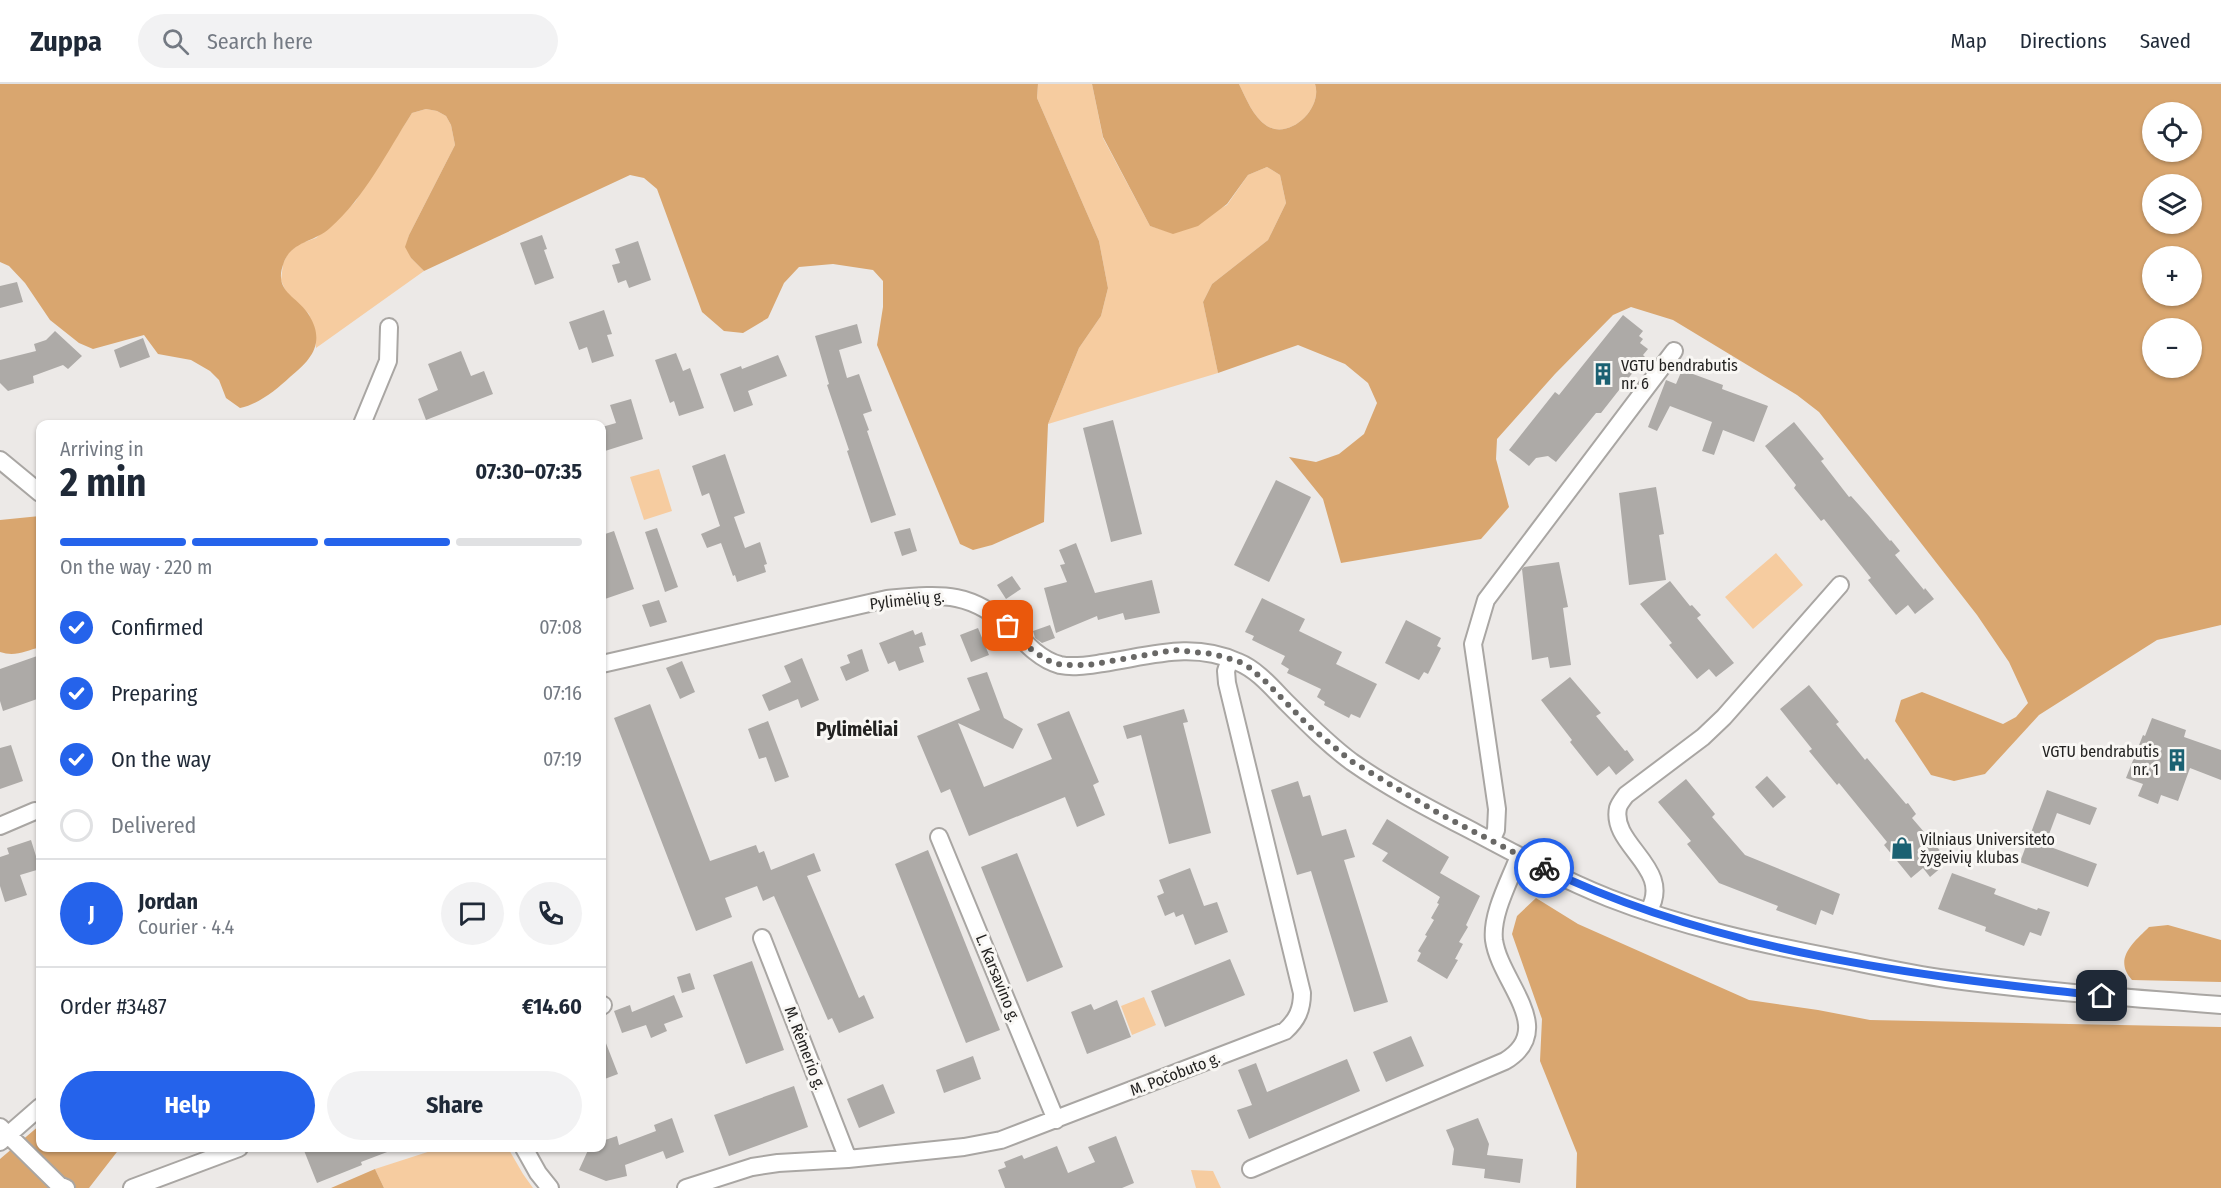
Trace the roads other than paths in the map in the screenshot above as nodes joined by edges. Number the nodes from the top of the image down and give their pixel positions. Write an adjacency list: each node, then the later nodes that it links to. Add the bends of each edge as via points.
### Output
1 (389, 327): 3 (street, via 388,361)
2 (1674, 351): 12 (street, via 1486,600 1473,644 1497,809)
3 (364, 420)
4 (0, 460): 5 (street)
5 (36, 490)
6 (1840, 585): 14 (street, via 1724,717 1626,795 1618,807 1623,832 1651,874 1654,902)
7 (1230, 659): 8 (street, Pylimėlių g., via 1174,650 1089,665 1061,665 1032,650 996,614 956,596 947,596 887,599); 12 (street, Pylimėlių g., via 1250,668 1351,761); 18 (street, M. Počobuto g., via 1227,683 1302,993 1302,1008 1285,1031)
8 (606, 663)
9 (35, 811): 10 (street)
10 (0, 826)
11 (939, 837): 18 (street, L. Karsavino g.)
12 (1491, 841): 13 (street, Pylimėlių g.)
13 (1519, 856): 14 (street, Pylimėlių g.); 23 (street, via 1494,921 1494,939 1526,1016 1529,1032 1525,1045 1505,1061)
14 (1648, 912): 16 (street, Pylimėlių g., via 1784,948 1943,978)
15 (762, 938): 22 (street, M. Rėmerio g.)
16 (2221, 1005)
17 (36, 1110): 19 (street)
18 (1056, 1119): 22 (street, M. Počobuto g., via 1001,1140)
19 (3, 1135): 24 (street)
20 (228, 1152): 25 (street)
21 (526, 1152): 26 (street)
22 (848, 1159): 27 (street, M. Počobuto g., via 752,1167)
23 (1251, 1169)
24 (66, 1188)
25 (132, 1188)
26 (550, 1188)
27 (686, 1188)

